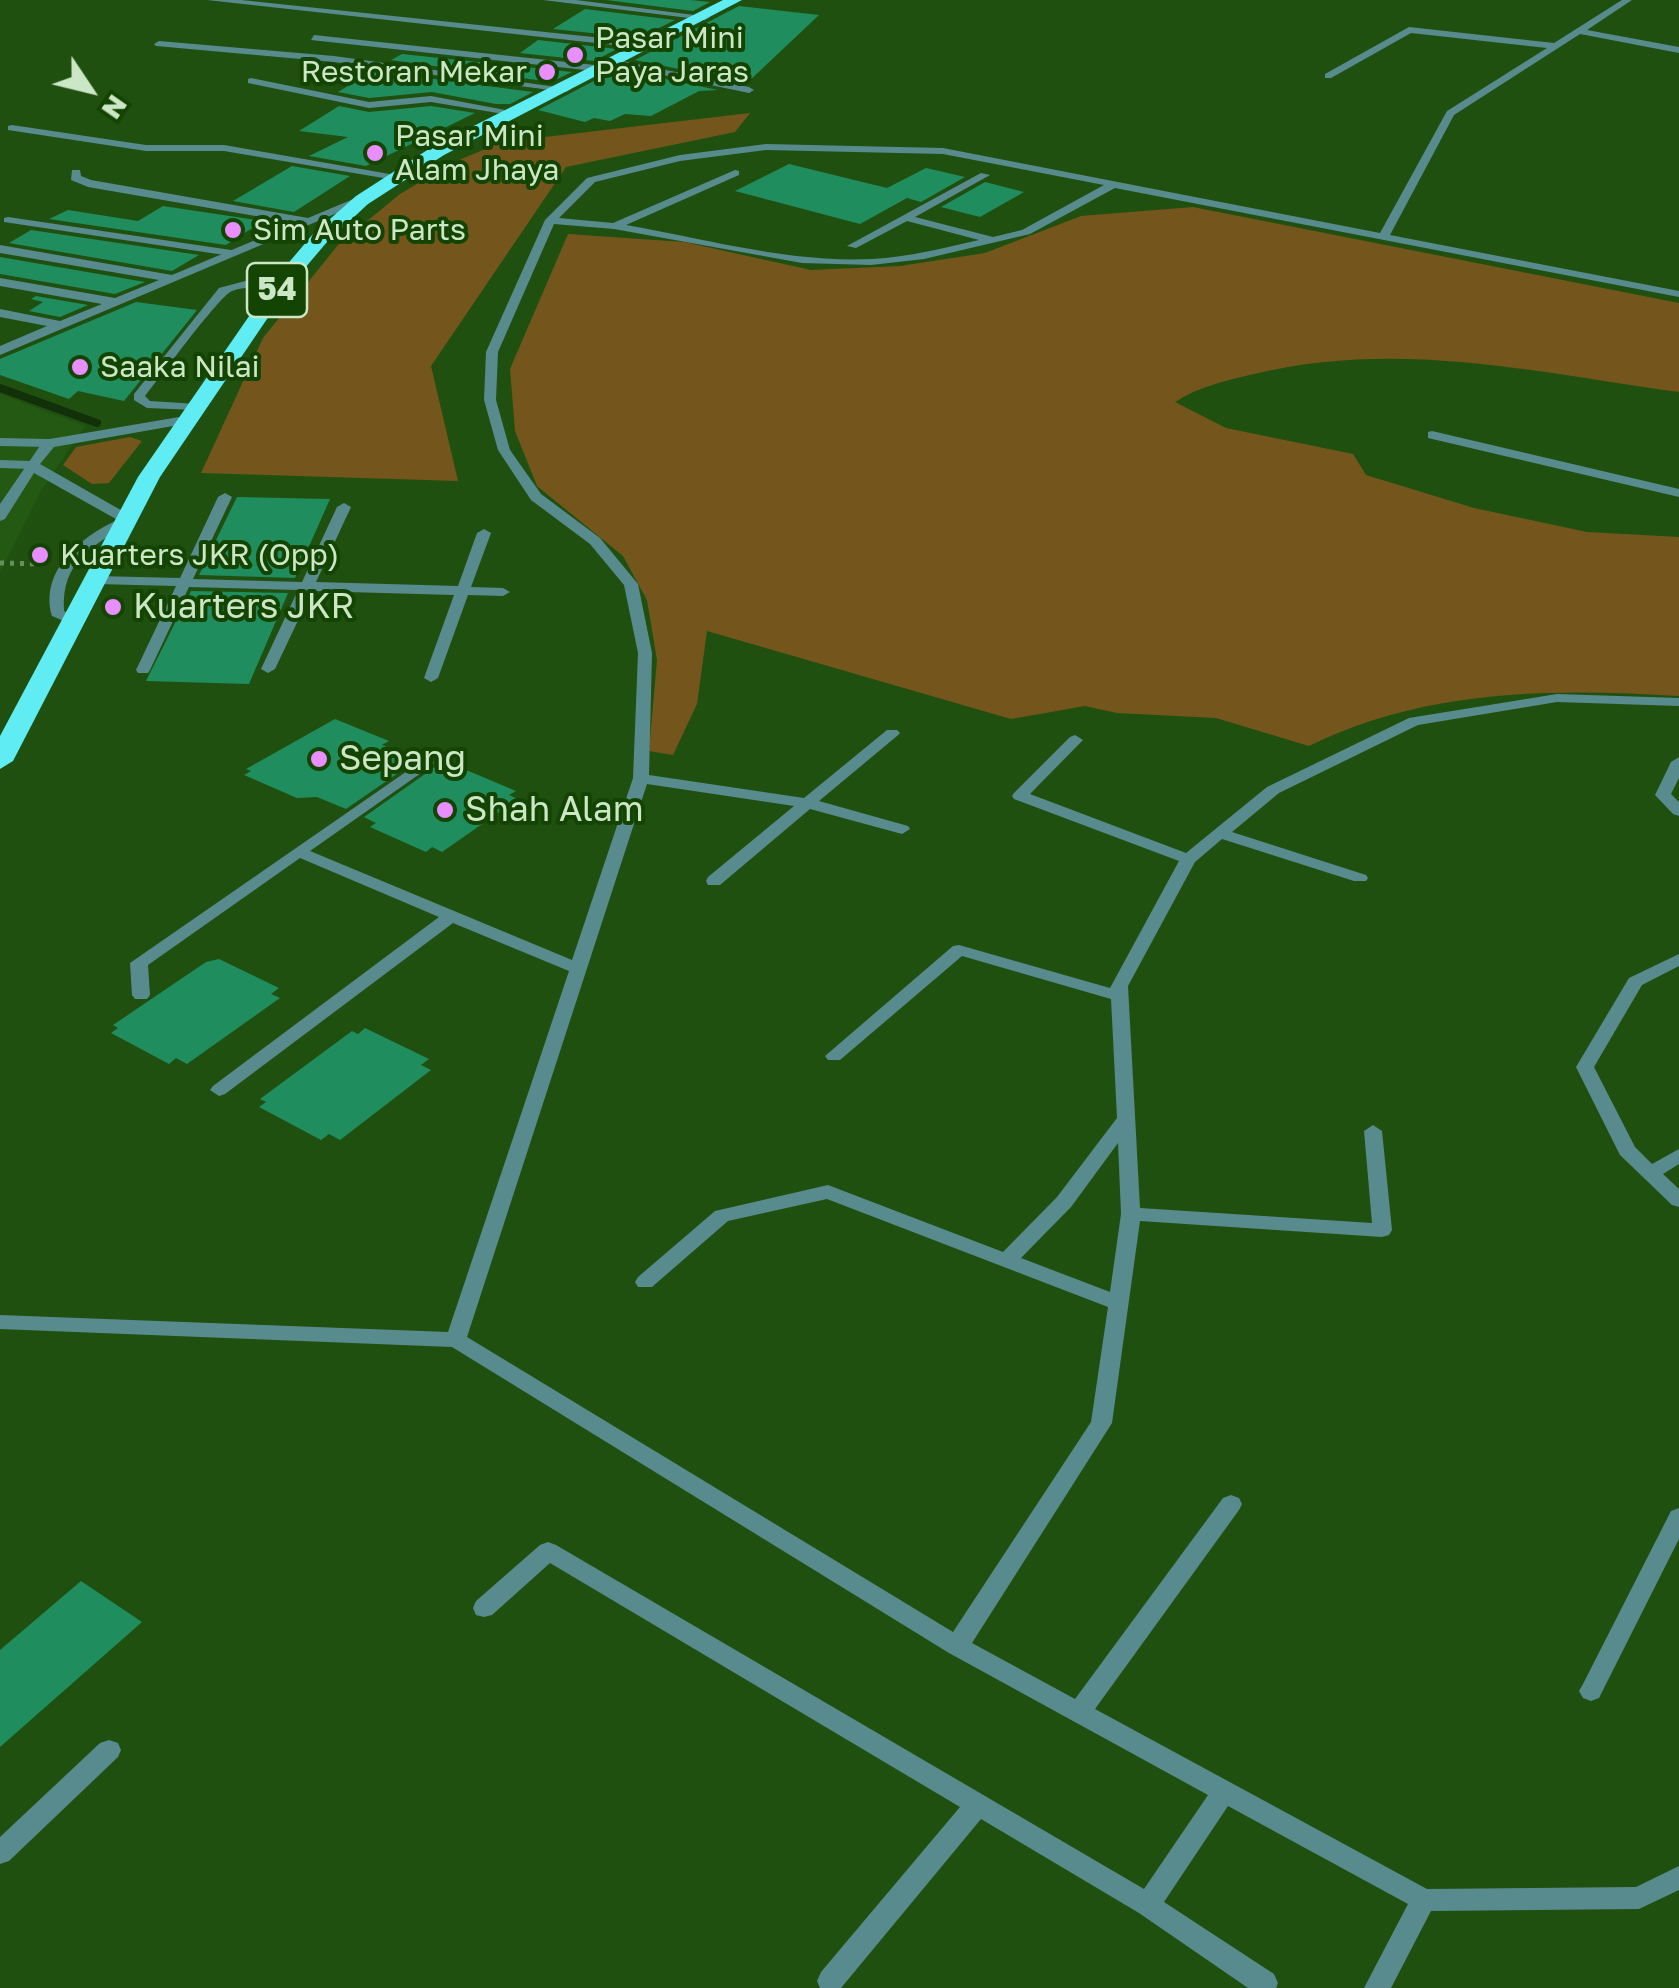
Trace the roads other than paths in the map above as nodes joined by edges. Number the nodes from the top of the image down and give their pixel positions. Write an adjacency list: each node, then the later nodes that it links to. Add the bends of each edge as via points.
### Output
1 (212, 0): 9 (street)
2 (548, 0): 5 (street)
3 (735, 0): 5 (highway, 54)
4 (1628, 0): 6 (lane)
5 (705, 17): 9 (highway, 54)
6 (1578, 32): 10 (lane); 11 (lane)
7 (314, 38): 12 (lane)
8 (159, 44): 15 (lane)
9 (650, 46): 12 (highway, 54)
10 (1556, 46): 13 (lane, via 1409,30); 30 (lane, via 1450,113)
11 (1679, 50)
12 (610, 66): 15 (highway, 54); 16 (lane)
13 (1328, 76)
14 (250, 81): 17 (lane, via 369,105 431,98)
15 (566, 89): 17 (highway, 54)
16 (749, 90)
17 (516, 114): 22 (highway, 54)
18 (12, 128): 22 (street, via 146,148 224,148)
19 (76, 172): 28 (street, via 88,184)
20 (735, 172): 29 (lane)
21 (985, 175): 25 (lane)
22 (395, 176): 24 (highway, 54)
23 (1114, 184): 27 (lane, via 943,150 766,147 680,158 592,180); 30 (lane); 31 (lane, via 1026,232)
24 (362, 200): 28 (street); 37 (highway, 54)
25 (907, 218): 31 (lane); 32 (lane)
26 (8, 220): 34 (lane)
27 (550, 220): 29 (lane); 72 (lane, via 492,352 490,400 504,450 536,498 595,541 631,584 646,653)
28 (307, 222): 34 (street)
29 (614, 226): 31 (lane, via 802,260 871,262)
30 (1384, 236): 38 (lane)
31 (993, 240)
32 (852, 246)
33 (0, 249): 35 (street)
34 (231, 253): 35 (street)
35 (172, 278): 39 (street)
36 (0, 282): 39 (street)
37 (281, 284): 43 (highway, 54); 43 (lane, via 223,290 138,397)
38 (1679, 294)
39 (116, 302): 41 (street)
40 (2, 314): 41 (street)
41 (62, 325): 42 (street)
42 (0, 351)
43 (189, 413): 46 (street); 55 (highway, 54)
44 (1432, 435): 51 (lane)
45 (0, 442): 46 (lane)
46 (49, 443): 48 (street)
47 (0, 464): 48 (lane)
48 (31, 465): 50 (street); 55 (street)
49 (0, 486): 50 (street)
50 (18, 486): 54 (street)
51 (1679, 493)
52 (226, 498): 58 (lane)
53 (344, 507): 59 (lane)
54 (0, 516)
55 (128, 520): 57 (highway, 54); 62 (lane, via 83,543 54,591 57,613)
56 (484, 532): 60 (lane)
57 (97, 580): 58 (lane); 62 (highway, 54)
58 (184, 582): 59 (lane); 64 (lane)
59 (307, 586): 60 (lane); 63 (lane)
60 (463, 590): 61 (lane); 65 (lane)
61 (503, 592)
62 (76, 621): 69 (highway, 54)
63 (268, 669)
64 (143, 670)
65 (431, 678)
66 (1679, 702): 76 (lane, via 1557,698 1414,722 1273,790)
67 (892, 733): 73 (lane)
68 (1075, 740): 78 (lane, via 1020,796)
69 (1, 757)
70 (1679, 762): 74 (lane, via 1663,795)
71 (426, 763): 77 (lane)
72 (641, 778): 73 (lane); 83 (lane)
73 (807, 803): 75 (lane); 80 (lane)
74 (1679, 812)
75 (902, 829)
76 (1220, 833): 78 (lane); 79 (lane)
77 (302, 853): 81 (lane); 84 (lane, via 138,963)
78 (1188, 859): 85 (lane, via 1119,986)
79 (1360, 878)
80 (714, 881)
81 (451, 916): 83 (lane); 87 (lane)
82 (1679, 959): 91 (lane, via 1634,982 1585,1067 1627,1151)
83 (578, 969): 98 (lane)
84 (141, 995)
85 (1120, 996): 86 (lane, via 958,950); 88 (lane)
86 (834, 1056)
87 (219, 1090)
88 (1126, 1119): 93 (lane); 94 (lane, via 1064,1202)
89 (1373, 1132): 93 (lane, via 1382,1230)
90 (1679, 1155): 91 (lane)
91 (1651, 1173): 92 (lane)
92 (1679, 1200)
93 (1131, 1214): 96 (lane)
94 (1007, 1260): 95 (lane, via 828,1192 722,1216); 96 (lane)
95 (645, 1282)
96 (1118, 1303): 102 (lane, via 1101,1423)
97 (0, 1322): 98 (lane)
98 (456, 1340): 102 (lane)
99 (1231, 1504): 104 (lane)
100 (1679, 1517): 103 (lane)
101 (484, 1608): 107 (lane, via 548,1551)
102 (957, 1646): 104 (lane)
103 (1591, 1691)
104 (1079, 1712): 106 (lane)
105 (109, 1750): 108 (lane)
106 (1224, 1791): 110 (lane); 111 (lane)
107 (978, 1804): 111 (lane); 112 (lane)
108 (0, 1853)
109 (1679, 1877): 110 (lane, via 1640,1898)
110 (1424, 1900): 114 (lane)
111 (1148, 1905): 113 (lane, via 1265,1983)
112 (830, 1980)
113 (1261, 1988)
114 (1377, 1988)

